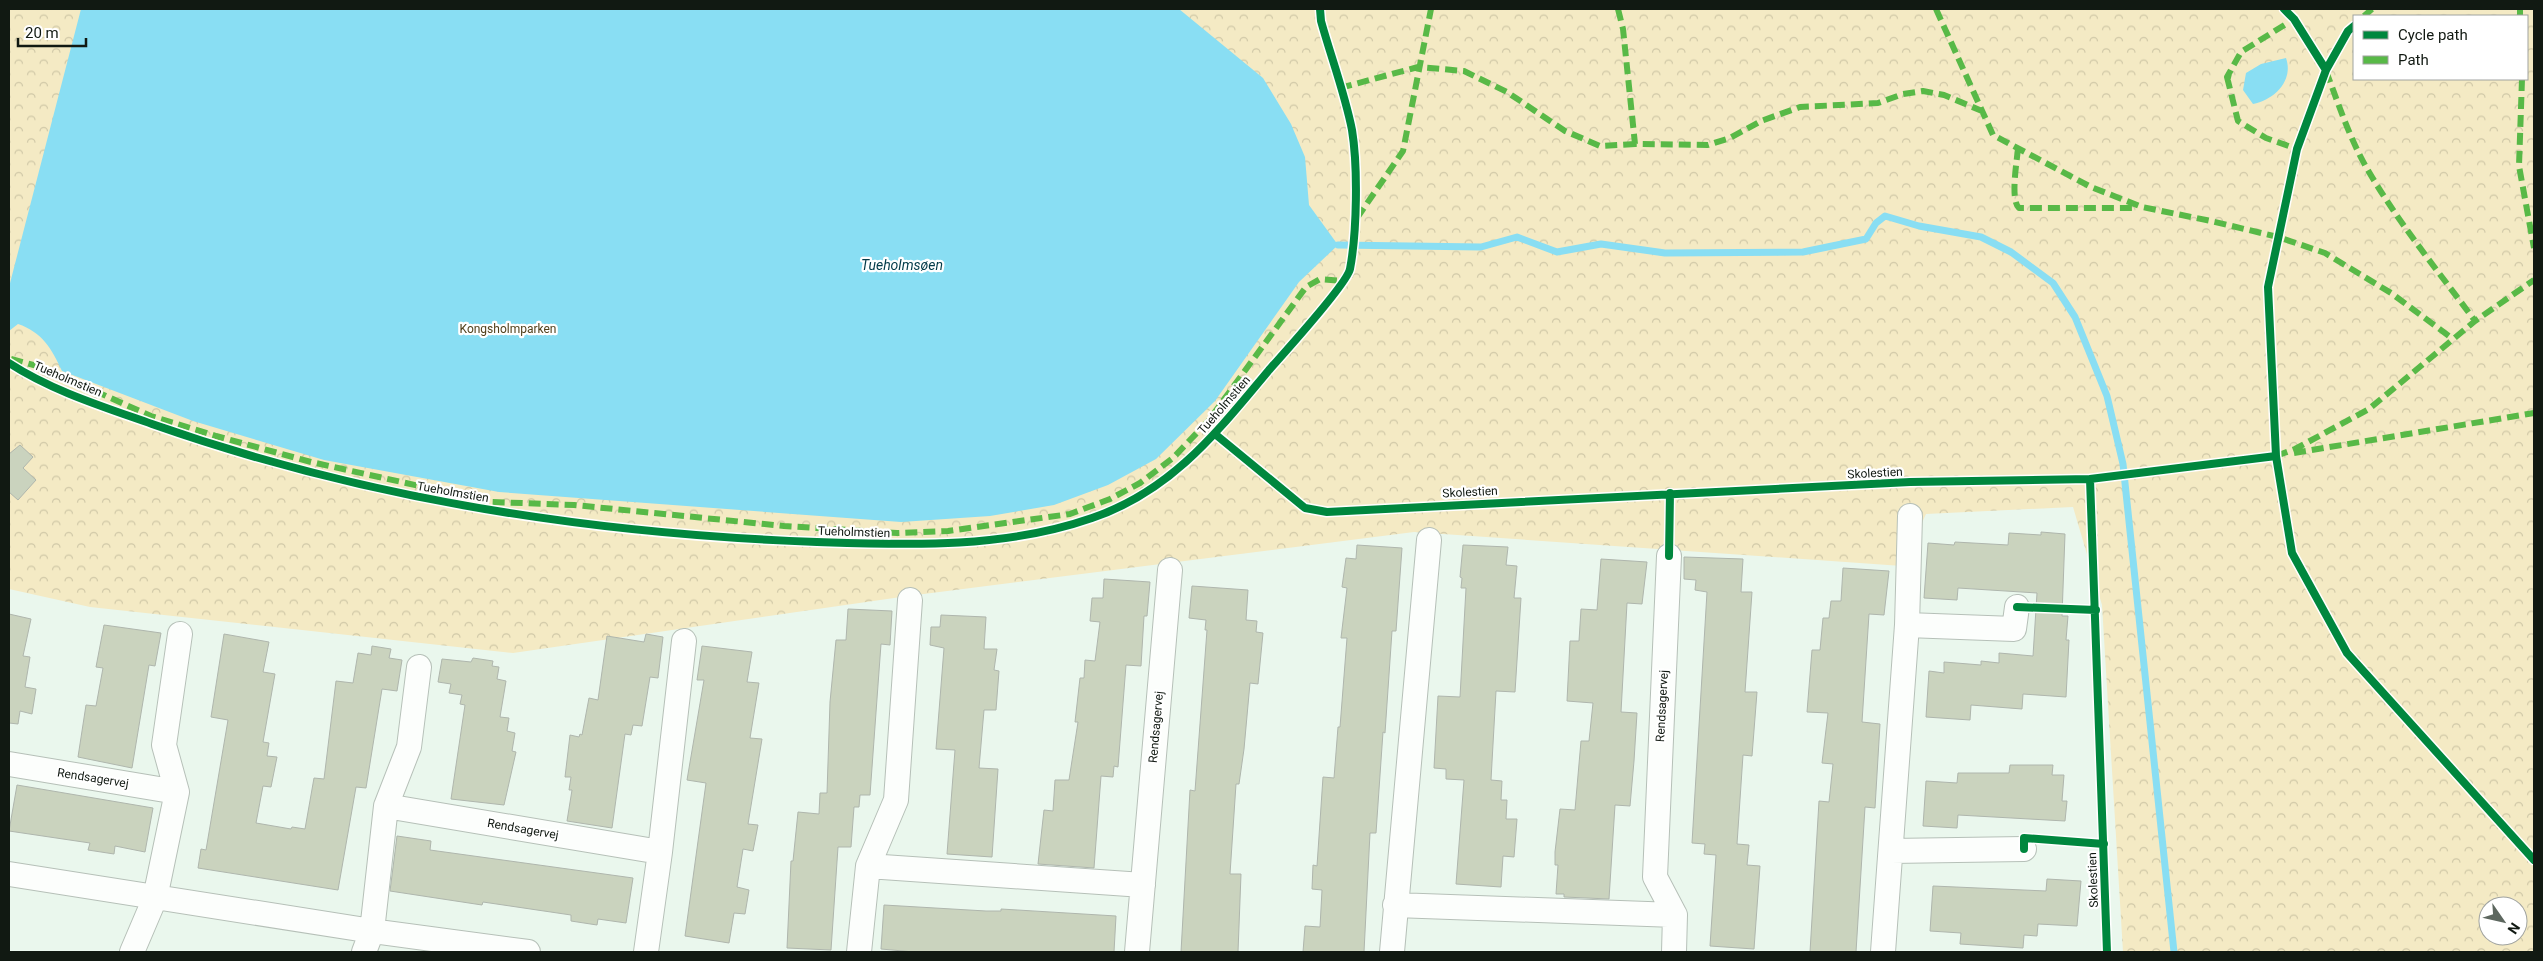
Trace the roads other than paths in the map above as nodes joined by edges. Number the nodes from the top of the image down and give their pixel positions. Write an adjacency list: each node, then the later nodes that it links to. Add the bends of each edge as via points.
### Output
1 (1910, 516): 7 (street)
2 (1429, 540): 21 (street)
3 (1669, 556): 22 (street, Rendsagervej, via 1655,877)
4 (1170, 570): 19 (street, Rendsagervej)
5 (910, 600): 17 (street, via 896,800)
6 (2017, 607): 7 (street, via 2014,628)
7 (1907, 625): 15 (street)
8 (180, 634): 12 (street, via 164,745)
9 (684, 641): 16 (street)
10 (419, 667): 13 (street, via 409,747)
11 (9, 764): 12 (street, Rendsagervej)
12 (177, 792): 20 (street)
13 (386, 806): 16 (street, Rendsagervej); 23 (street)
14 (2024, 849): 15 (street)
15 (1892, 851): 31 (street)
16 (660, 852): 26 (street)
17 (868, 866): 19 (street); 27 (street)
18 (9, 874): 20 (street)
19 (1143, 885): 28 (street, Rendsagervej)
20 (155, 898): 23 (street); 24 (street)
21 (1395, 905): 22 (street); 29 (street)
22 (1675, 914): 30 (street, Rendsagervej)
23 (368, 942): 25 (street)
24 (132, 952)
25 (528, 952)
26 (646, 952)
27 (859, 952)
28 (1137, 952)
29 (1392, 952)
30 (1674, 952)
31 (1883, 952)

